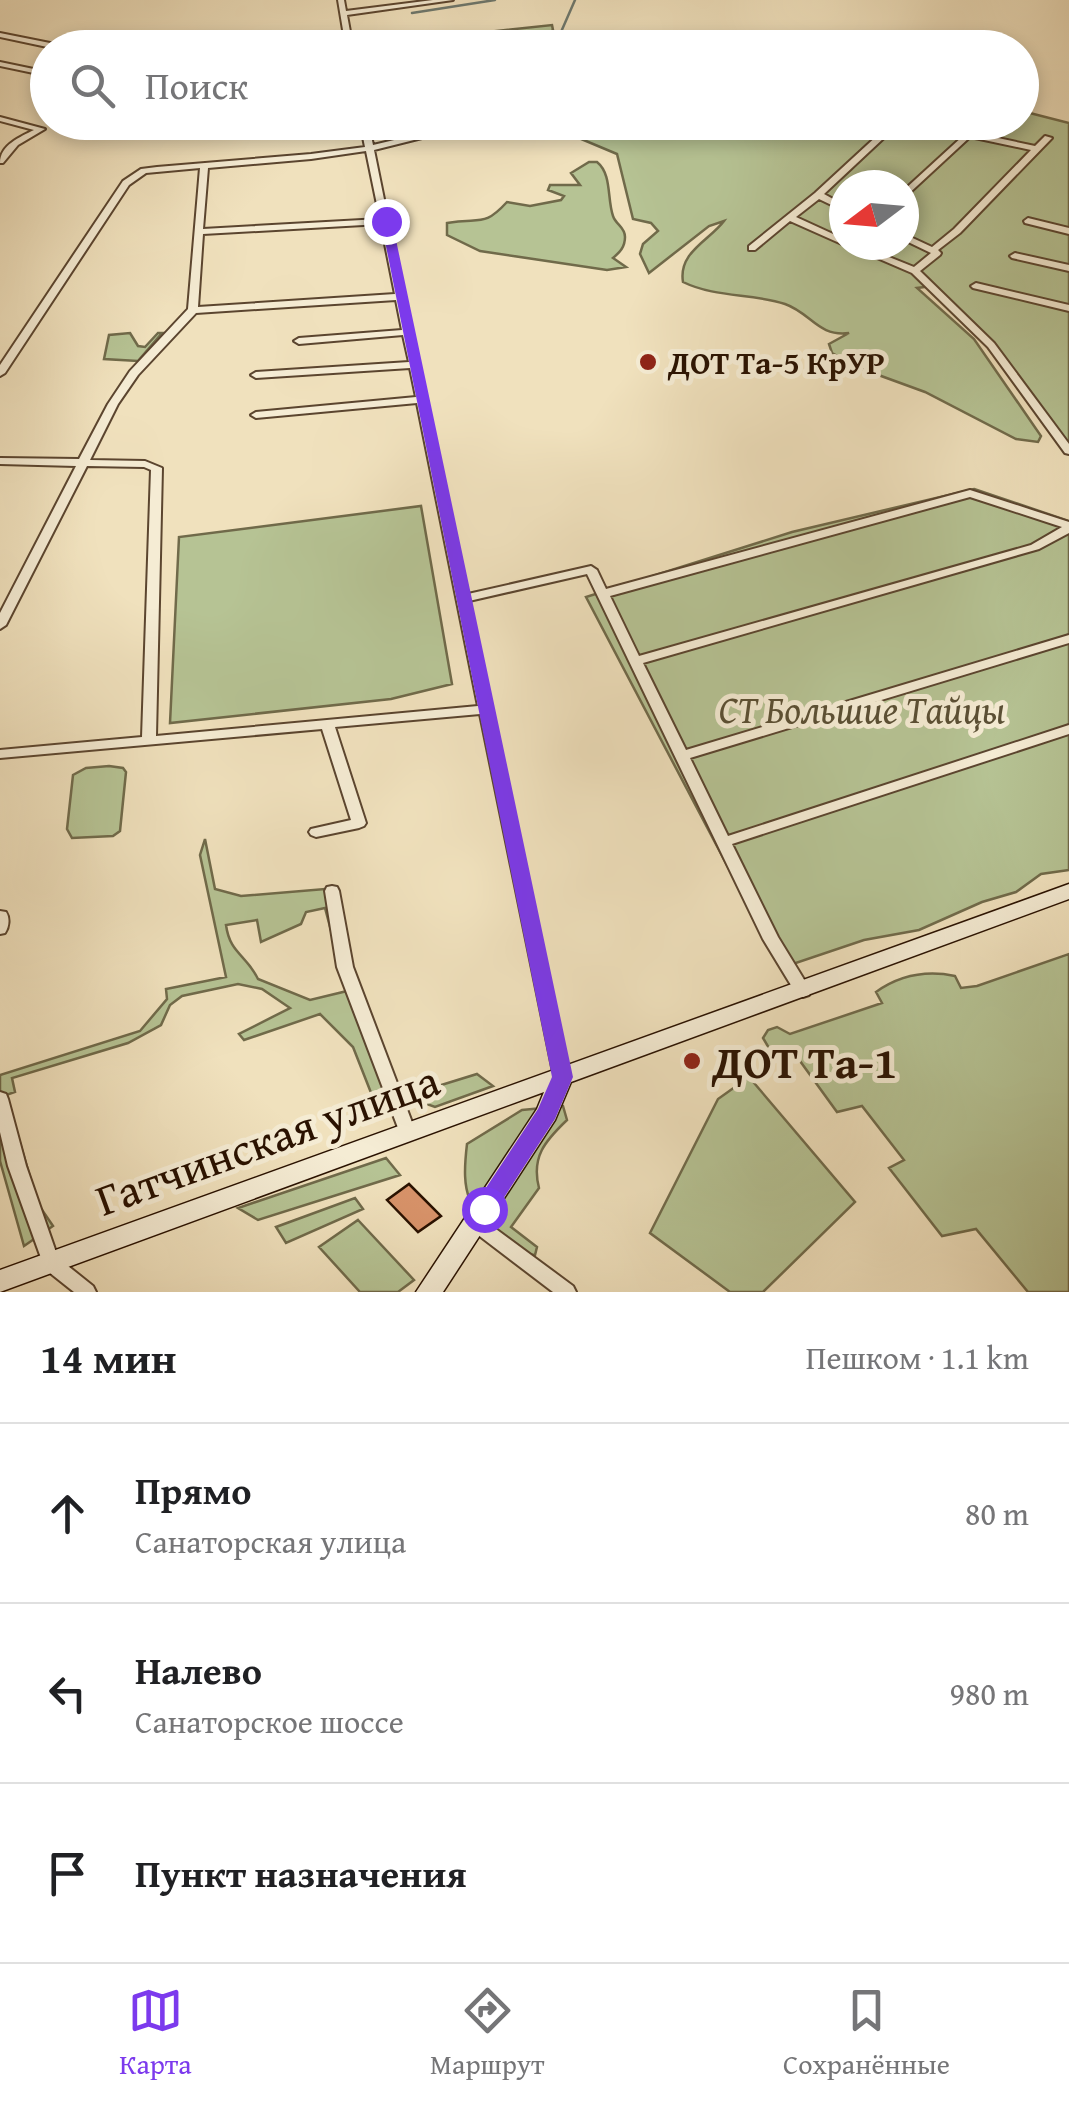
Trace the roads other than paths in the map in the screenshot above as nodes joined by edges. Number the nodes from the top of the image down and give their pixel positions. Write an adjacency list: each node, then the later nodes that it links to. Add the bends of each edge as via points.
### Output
1 (341, 0): 3 (street)
2 (450, 0): 3 (street)
3 (343, 14): 4 (street)
4 (346, 30)
5 (0, 35): 6 (street)
6 (30, 41)
7 (0, 64): 8 (street)
8 (30, 70)
9 (0, 119): 10 (street)
10 (30, 126)
11 (30, 135): 20 (street)
12 (1048, 138): 19 (street)
13 (368, 140): 18 (street)
14 (403, 140): 18 (street)
15 (878, 140): 23 (street)
16 (964, 140): 22 (street)
17 (988, 140): 19 (street)
18 (370, 148): 21 (street); 26 (street)
19 (1037, 150): 33 (street)
20 (0, 162)
21 (204, 164): 29 (street); 45 (street, via 144,171 126,183)
22 (919, 181)
23 (818, 195): 24 (street); 25 (street)
24 (829, 200)
25 (790, 218): 30 (street); 32 (street)
26 (386, 221): 29 (street); 39 (street)
27 (1028, 221): 28 (street)
28 (1069, 231)
29 (198, 232): 41 (street)
30 (829, 235)
31 (919, 244): 33 (street)
32 (752, 248)
33 (932, 251): 37 (street)
34 (1016, 256): 36 (street)
35 (888, 260): 37 (street)
36 (1069, 268)
37 (915, 271): 49 (street, via 991,345)
38 (976, 286): 40 (street)
39 (399, 296): 41 (street); 42 (street)
40 (1069, 308)
41 (193, 310): 51 (street, via 134,374)
42 (410, 332): 43 (street); 44 (street)
43 (299, 341)
44 (415, 366): 46 (street); 47 (street)
45 (0, 373)
46 (256, 375)
47 (422, 399): 48 (street); 54 (street)
48 (256, 416)
49 (1069, 452)
50 (0, 461): 51 (street)
51 (83, 464): 55 (street); 61 (street, via 157,468)
52 (1069, 527): 53 (street, via 970,493); 57 (street, via 1035,548)
53 (602, 594): 54 (street, via 591,570); 57 (street)
54 (464, 599): 58 (street)
55 (0, 625)
56 (1069, 639): 63 (street)
57 (635, 661): 63 (street)
58 (485, 708): 59 (street); 69 (street)
59 (327, 724): 61 (street); 64 (street, via 359,823)
60 (1069, 729): 65 (street)
61 (148, 741): 62 (street)
62 (0, 754)
63 (682, 756): 65 (street)
64 (316, 832)
65 (724, 842): 68 (street)
66 (1069, 891): 68 (main road, Гатчинская улица)
67 (332, 892): 71 (street, via 345,966)
68 (802, 991): 69 (main road, Гатчинская улица)
69 (562, 1077): 71 (main road, Гатчинская улица); 72 (main road, via 547,1113)
70 (0, 1099): 73 (street)
71 (408, 1133): 73 (main road, Гатчинская улица)
72 (475, 1223): 76 (main road); 77 (street)
73 (51, 1263): 74 (main road, Гатчинская улица); 75 (street)
74 (0, 1281)
75 (87, 1292)
76 (429, 1292)
77 (566, 1292)

